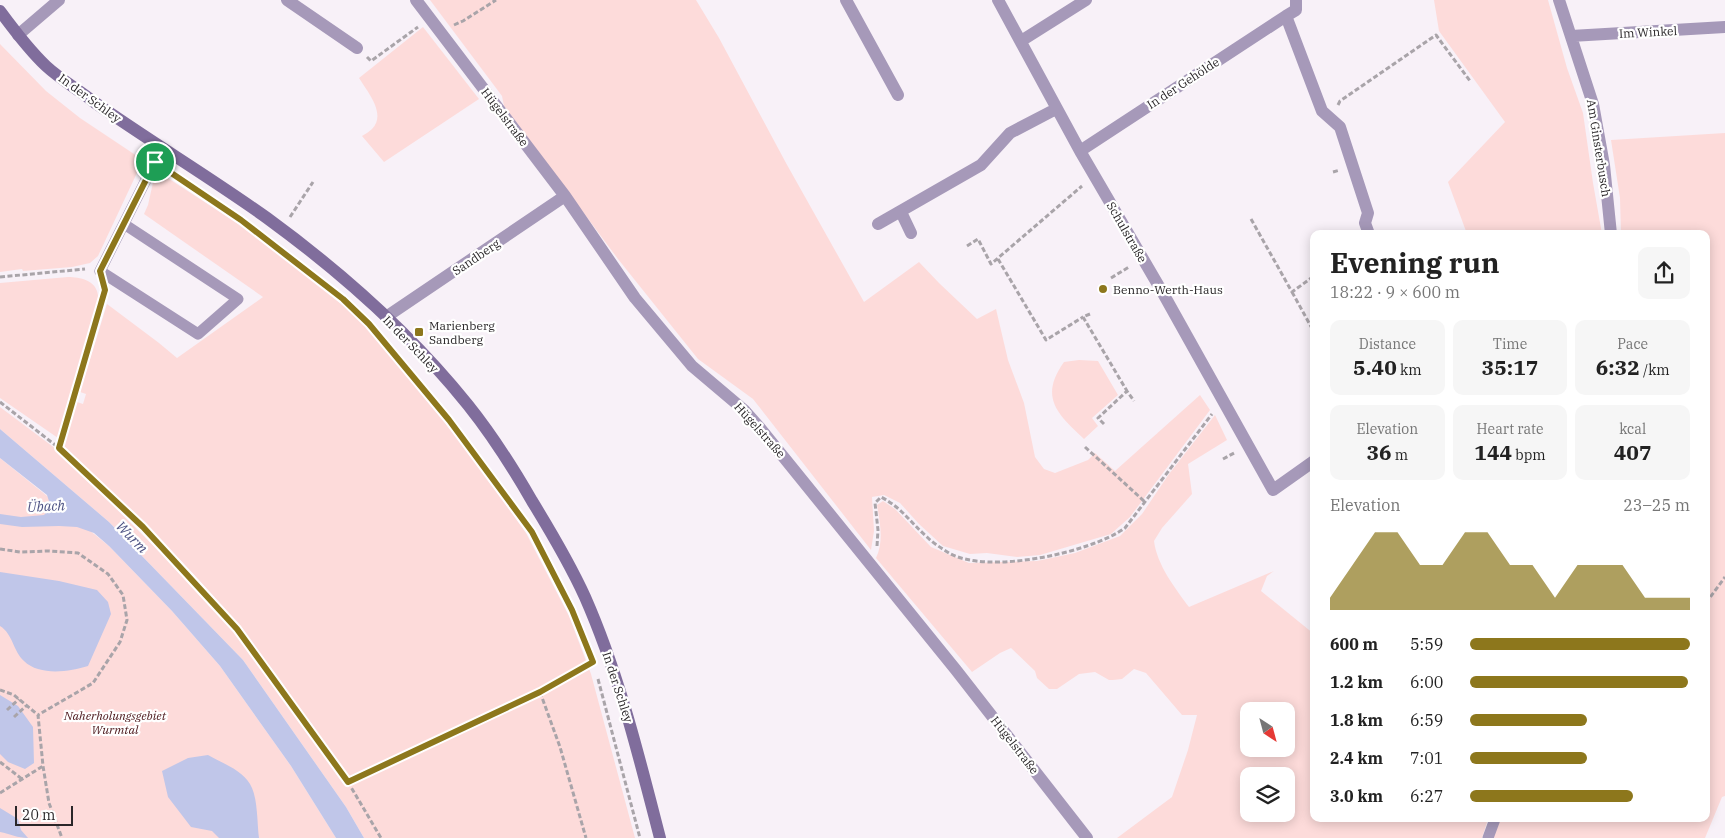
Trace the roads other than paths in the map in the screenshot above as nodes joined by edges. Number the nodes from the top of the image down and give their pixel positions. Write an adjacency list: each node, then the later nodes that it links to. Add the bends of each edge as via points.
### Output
1 (59, 0): 12 (street)
2 (287, 0): 15 (street)
3 (416, 0): 20 (street, Hügelstraße)
4 (846, 0): 16 (street)
5 (998, 0): 14 (street, Schulstraße)
6 (1086, 0): 14 (street)
7 (1296, 0): 9 (street, In der Gehölde, via 1296,10)
8 (1559, 0): 13 (street, Am Ginsterbusch)
9 (1286, 16): 19 (street, In der Gehölde); 24 (street, via 1322,111 1340,127 1368,213 1365,223)
10 (2, 18): 12 (street, In der Schley)
11 (1725, 27): 13 (street, Im Winkel)
12 (18, 35): 18 (street, In der Schley, via 47,67)
13 (1571, 36): 25 (street, Am Ginsterbusch, via 1593,104)
14 (1021, 41): 17 (street, Schulstraße)
15 (357, 48)
16 (898, 95)
17 (1056, 108): 19 (street, Schulstraße); 21 (street, via 1010,134 981,165)
18 (162, 149): 22 (lane); 27 (street, In der Schley, via 282,229 328,264)
19 (1080, 151): 28 (street, Schulstraße, via 1273,490)
20 (565, 196): 27 (street, Sandberg); 31 (street, Hügelstraße, via 627,288 678,352 744,410 956,670)
21 (901, 212): 23 (street); 26 (street)
22 (124, 224): 22 (lane, via 100,271 198,334 238,299)
23 (878, 224)
24 (1368, 230)
25 (1611, 230)
26 (911, 232)
27 (386, 317): 30 (street, In der Schley, via 468,405 552,532 584,595 609,657)
28 (1310, 464)
29 (1494, 822): 32 (lane)
30 (660, 838)
31 (1087, 838)
32 (1488, 838)

